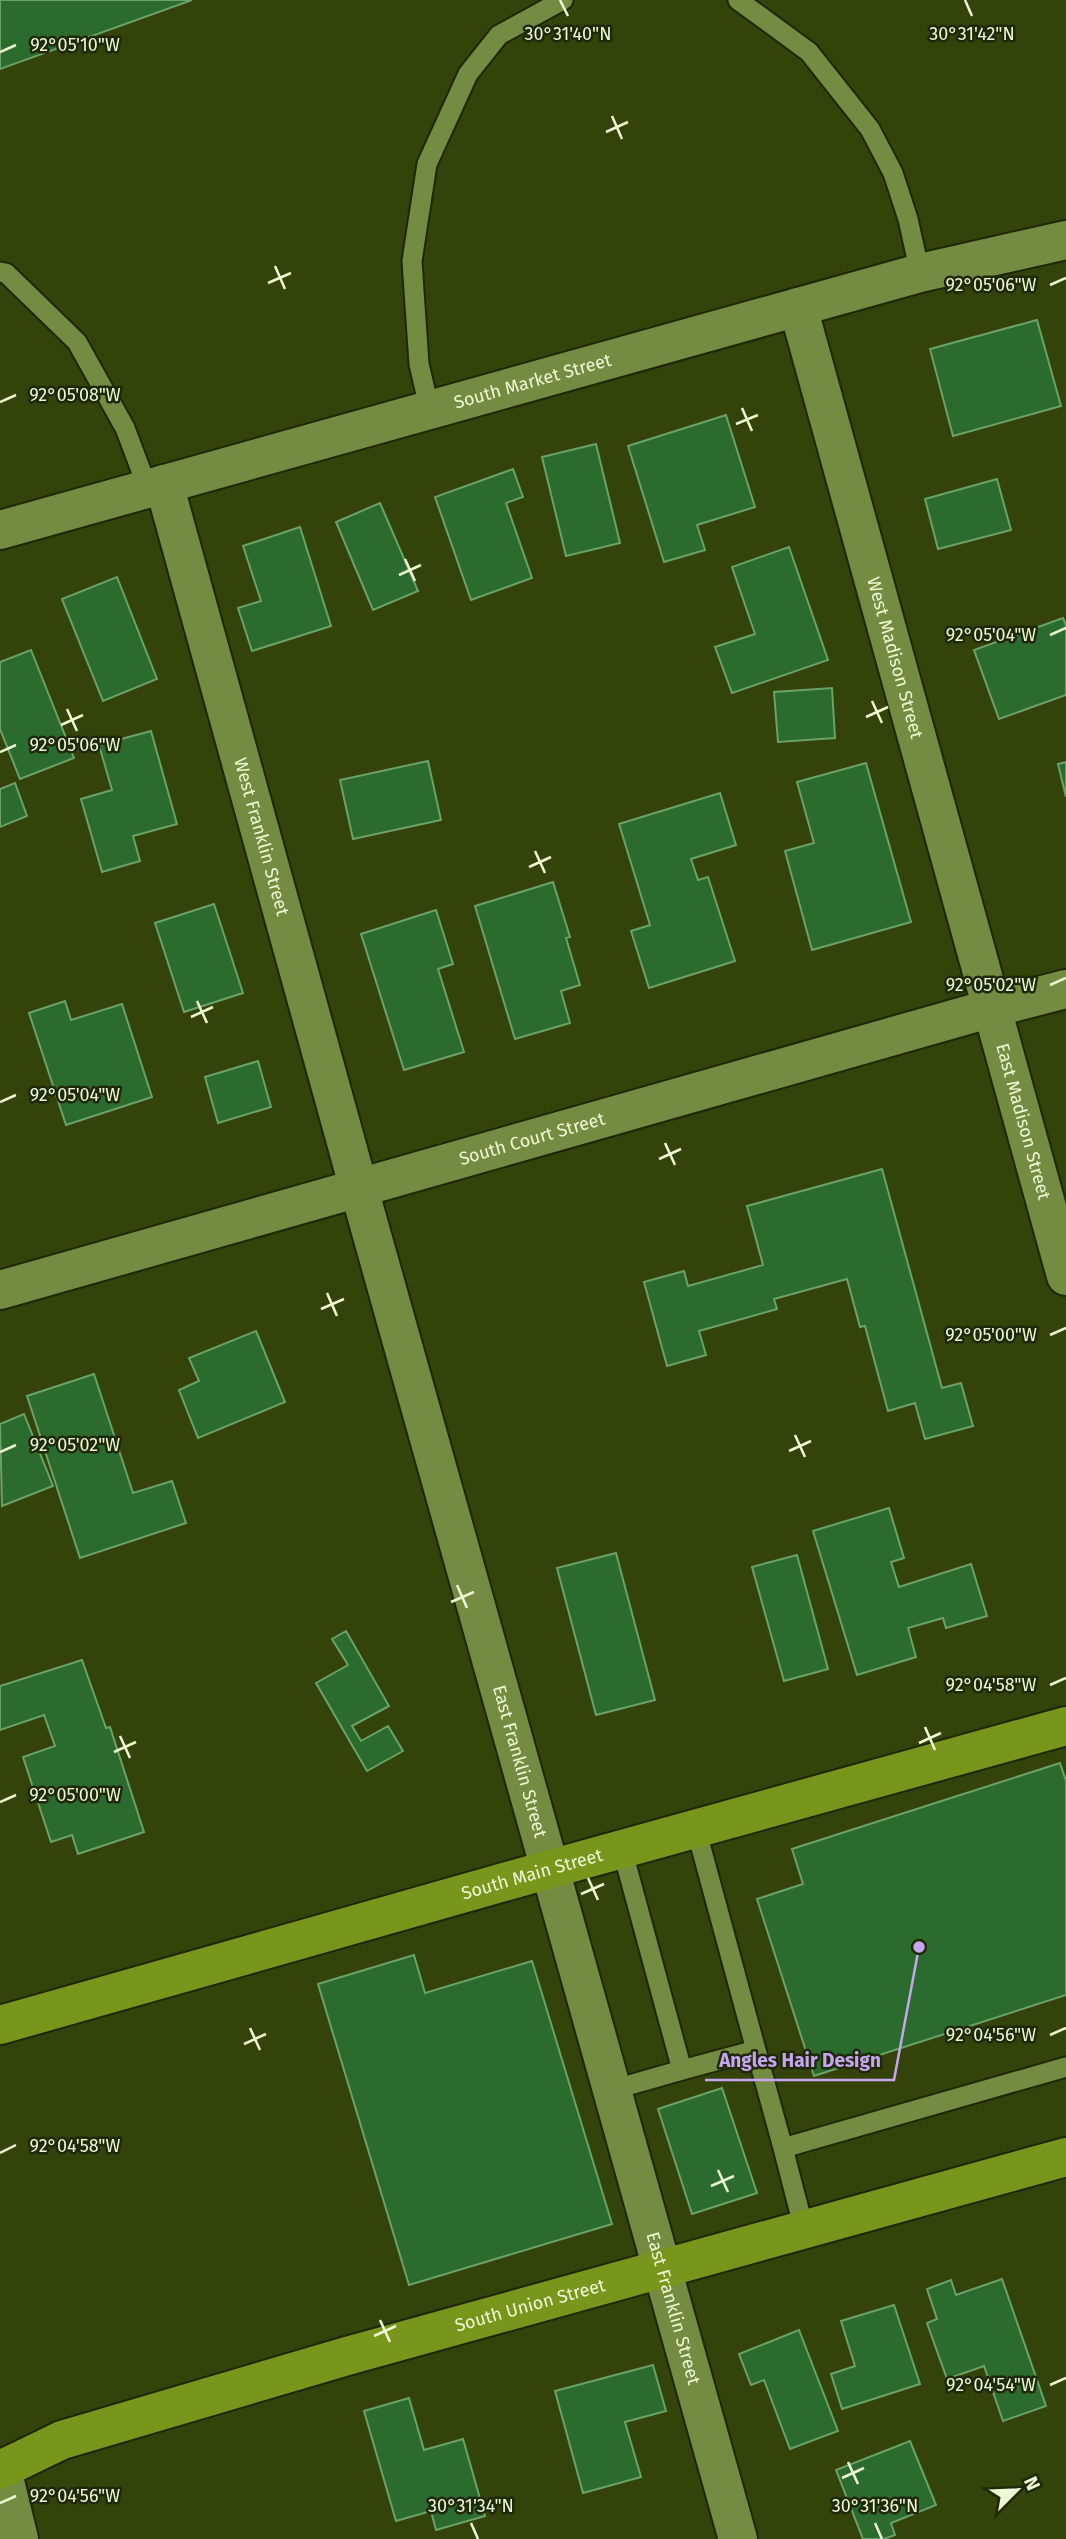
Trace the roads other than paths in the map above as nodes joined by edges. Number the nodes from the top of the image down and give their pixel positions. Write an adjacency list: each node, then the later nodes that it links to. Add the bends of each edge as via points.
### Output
1 (563, 0): 7 (lane, via 499,35 468,74 427,164 412,261 419,364)
2 (738, 0): 5 (lane, via 809,52 870,129 893,173)
3 (1066, 240): 5 (street, South Market Street)
4 (0, 272): 8 (lane, via 77,342)
5 (920, 273): 6 (street, South Market Street)
6 (798, 307): 7 (street, South Market Street); 11 (street, West Madison Street)
7 (430, 411): 8 (street, South Market Street)
8 (156, 486): 9 (street, South Market Street); 12 (street, West Franklin Street)
9 (0, 530)
10 (1066, 989): 11 (street, South Court Street)
11 (992, 1008): 12 (street, South Court Street); 13 (street, East Madison Street)
12 (359, 1189): 14 (street, South Court Street); 18 (street, East Franklin Street)
13 (1066, 1276)
14 (0, 1290)
15 (1066, 1727): 16 (main road, South Main Street)
16 (696, 1829): 17 (main road, South Main Street); 20 (lane)
17 (622, 1849): 18 (main road, South Main Street); 22 (lane)
18 (550, 1869): 19 (main road, South Main Street); 23 (street, East Franklin Street)
19 (0, 2025)
20 (756, 2050): 22 (lane); 24 (lane)
21 (1066, 2067): 24 (lane)
22 (682, 2070): 23 (lane)
23 (612, 2090): 27 (street, East Franklin Street)
24 (782, 2148): 26 (lane)
25 (1066, 2157): 26 (main road, South Union Street)
26 (804, 2229): 27 (main road, South Union Street)
27 (662, 2268): 28 (main road, South Union Street, via 62,2440); 30 (street, East Franklin Street)
28 (1, 2467): 29 (street)
29 (19, 2539)
30 (738, 2539)

